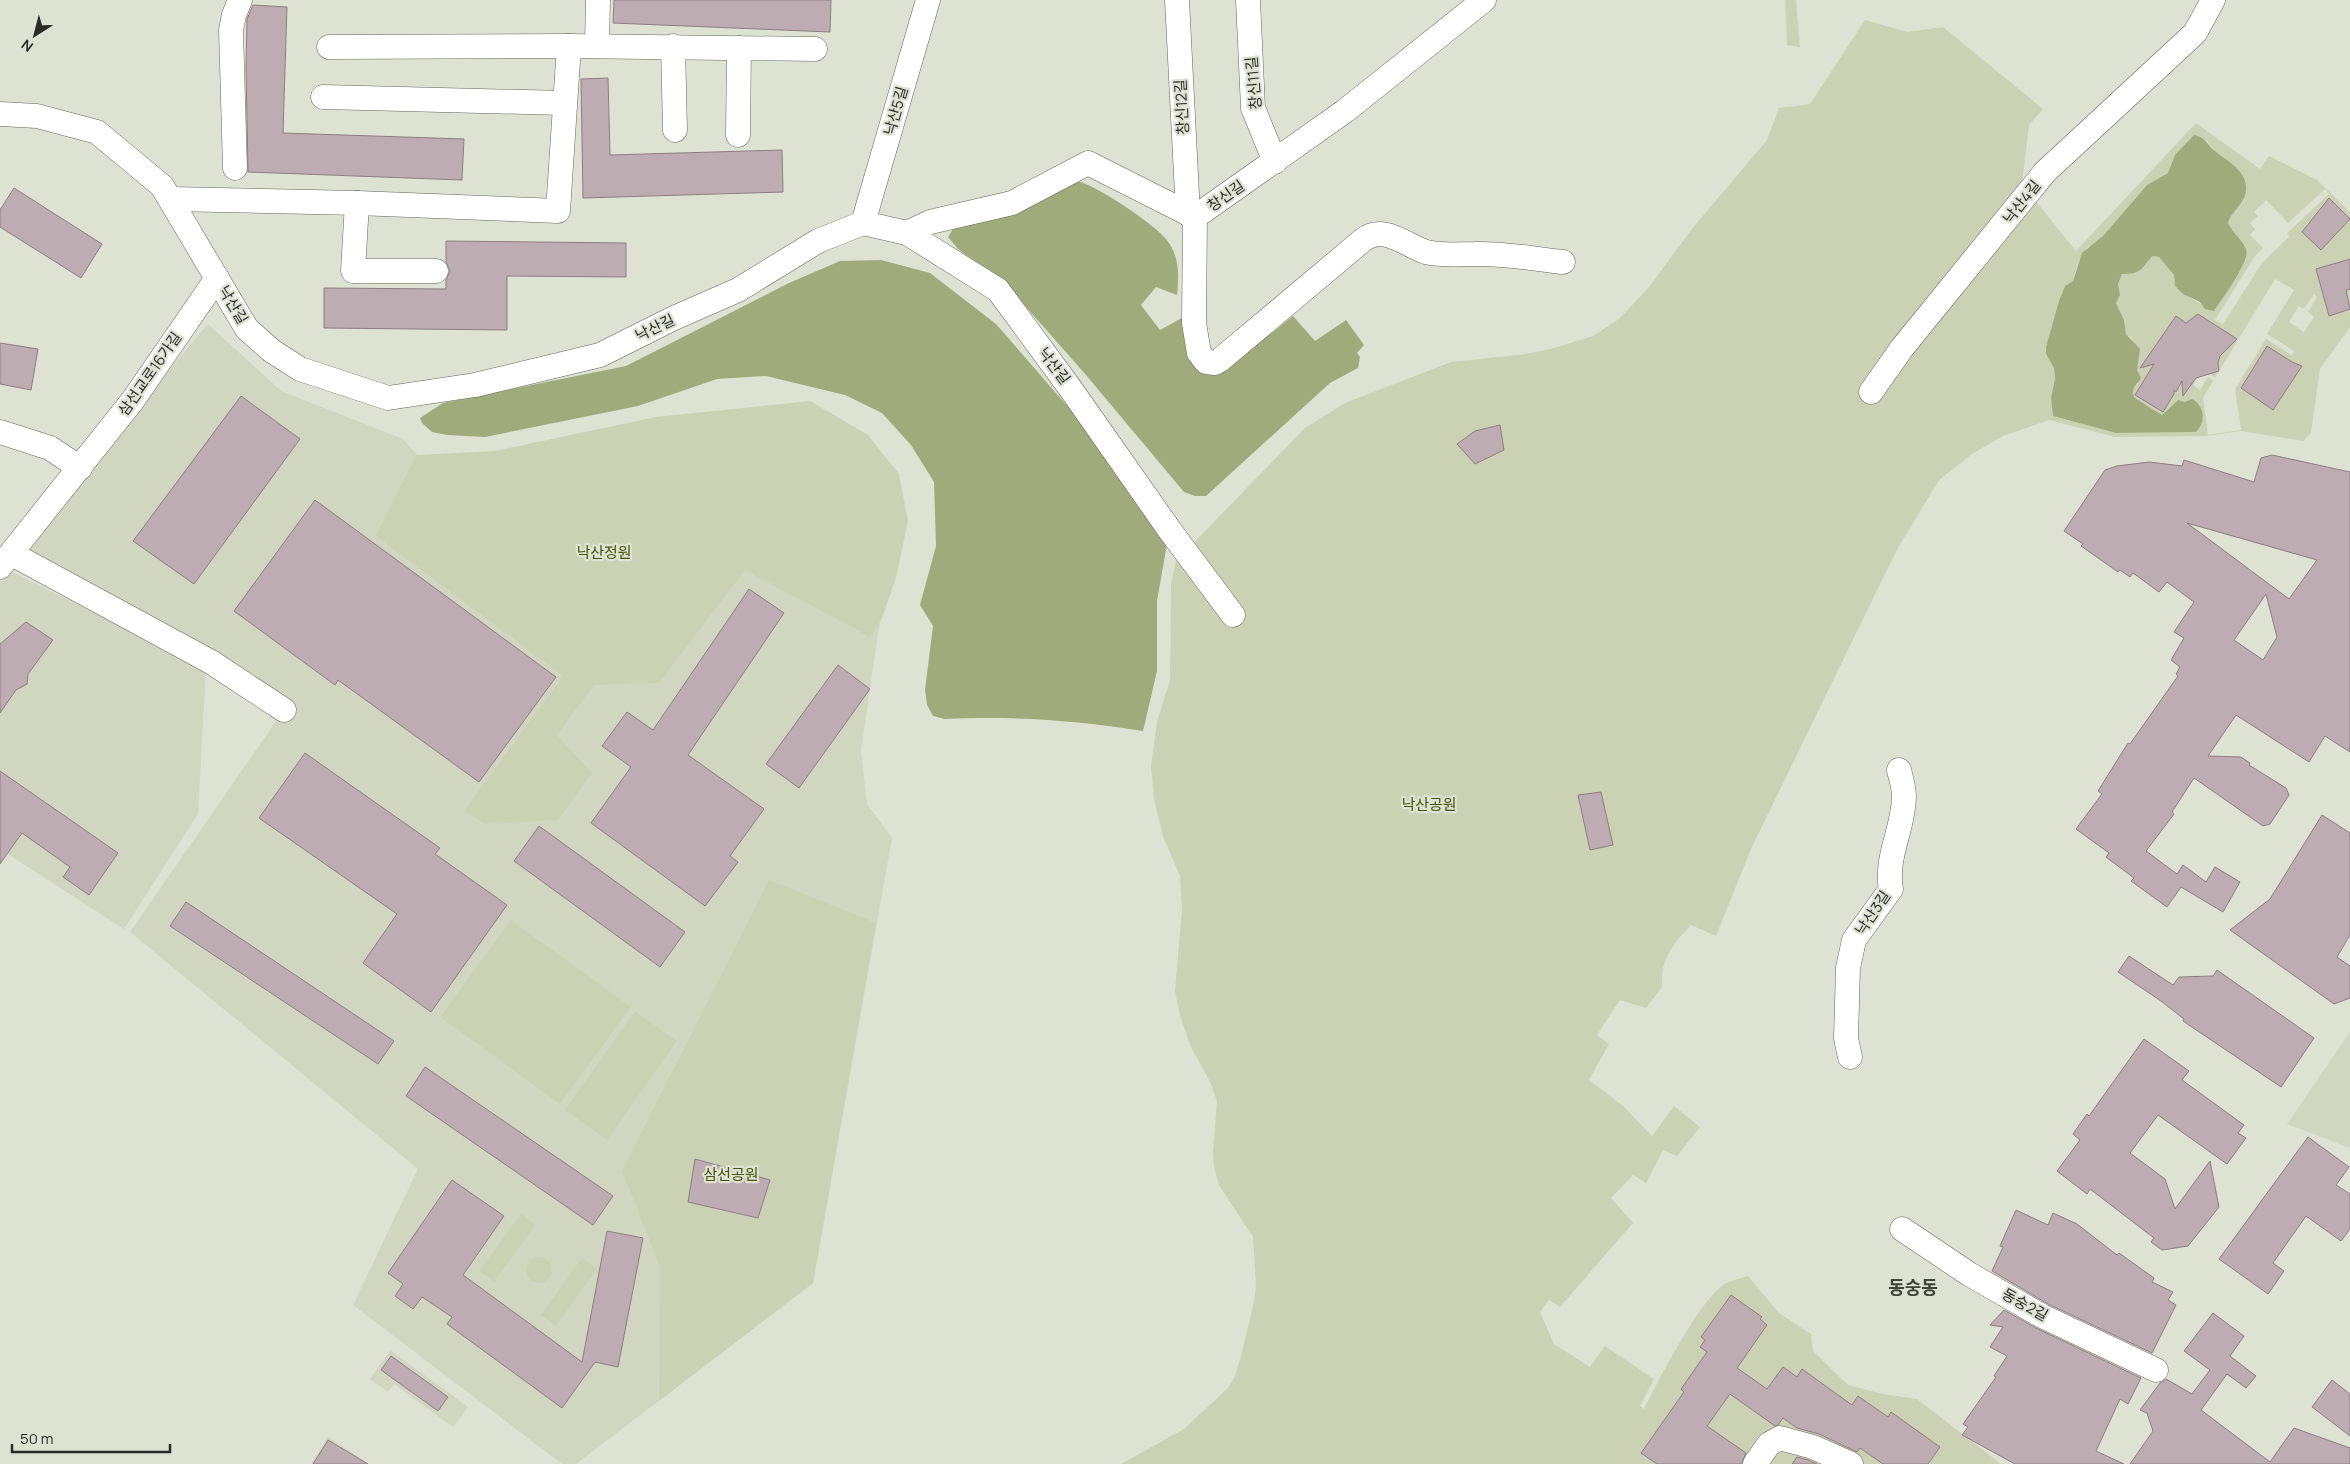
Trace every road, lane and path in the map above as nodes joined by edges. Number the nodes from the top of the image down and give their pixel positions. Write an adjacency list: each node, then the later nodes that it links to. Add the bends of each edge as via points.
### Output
1 (240, 0): 20 (street, via 231,30)
2 (598, 0): 8 (street)
3 (928, 0): 24 (street, 낙산5길)
4 (1177, 0): 23 (street, 창신12길)
5 (1248, 0): 19 (street, 창신11길, via 1253,108)
6 (2212, 0): 29 (street, 낙산4길, via 2196,34 2045,172 1902,348)
7 (1478, 1): 19 (street, 창신길, via 1345,111)
8 (597, 44): 9 (street); 10 (street)
9 (569, 46): 11 (street); 15 (street)
10 (673, 46): 12 (street); 17 (street)
11 (329, 47)
12 (739, 48): 13 (street); 18 (street)
13 (815, 49)
14 (322, 97): 15 (street)
15 (564, 103): 22 (street, via 558,210)
16 (0, 114): 21 (street, 낙산길, via 37,116 97,132 162,186)
17 (675, 130)
18 (738, 136)
19 (1275, 162): 23 (street, 창신길)
20 (235, 168)
21 (170, 199): 22 (street); 28 (street, 낙산길)
22 (357, 203): 27 (street, via 352,270)
23 (1192, 215): 25 (street, 창신길, via 1088,163 1012,203 930,222); 26 (street, 창신12길, via 1194,323 1198,353 1211,363 1220,360 1372,234 1393,236 1414,247 1439,254)
24 (863, 223): 25 (street, 낙산길); 28 (street, 낙산길, via 818,241 738,290 600,355 475,385 388,398 300,369 272,351 248,329)
25 (907, 233): 33 (street, 낙산길, via 998,290)
26 (1563, 262)
27 (436, 271)
28 (217, 278): 31 (street, 삼선교로16가길, via 133,400)
29 (1871, 392)
30 (0, 432): 31 (street, via 50,448)
31 (80, 468): 32 (street, 삼선교로16가길)
32 (6, 561): 34 (street, via 211,662)
33 (1233, 615)
34 (284, 710)
35 (1899, 770): 36 (street, 낙산3길, via 1904,795 1903,814 1888,874 1891,889 1854,940 1848,968 1846,1038)
36 (1850, 1057)
37 (1902, 1229): 38 (street, 동숭2길, via 1969,1274 2042,1316)
38 (2156, 1370)
39 (1755, 1464): 40 (street, via 1769,1444 1780,1438 1813,1447)
40 (1851, 1464)

